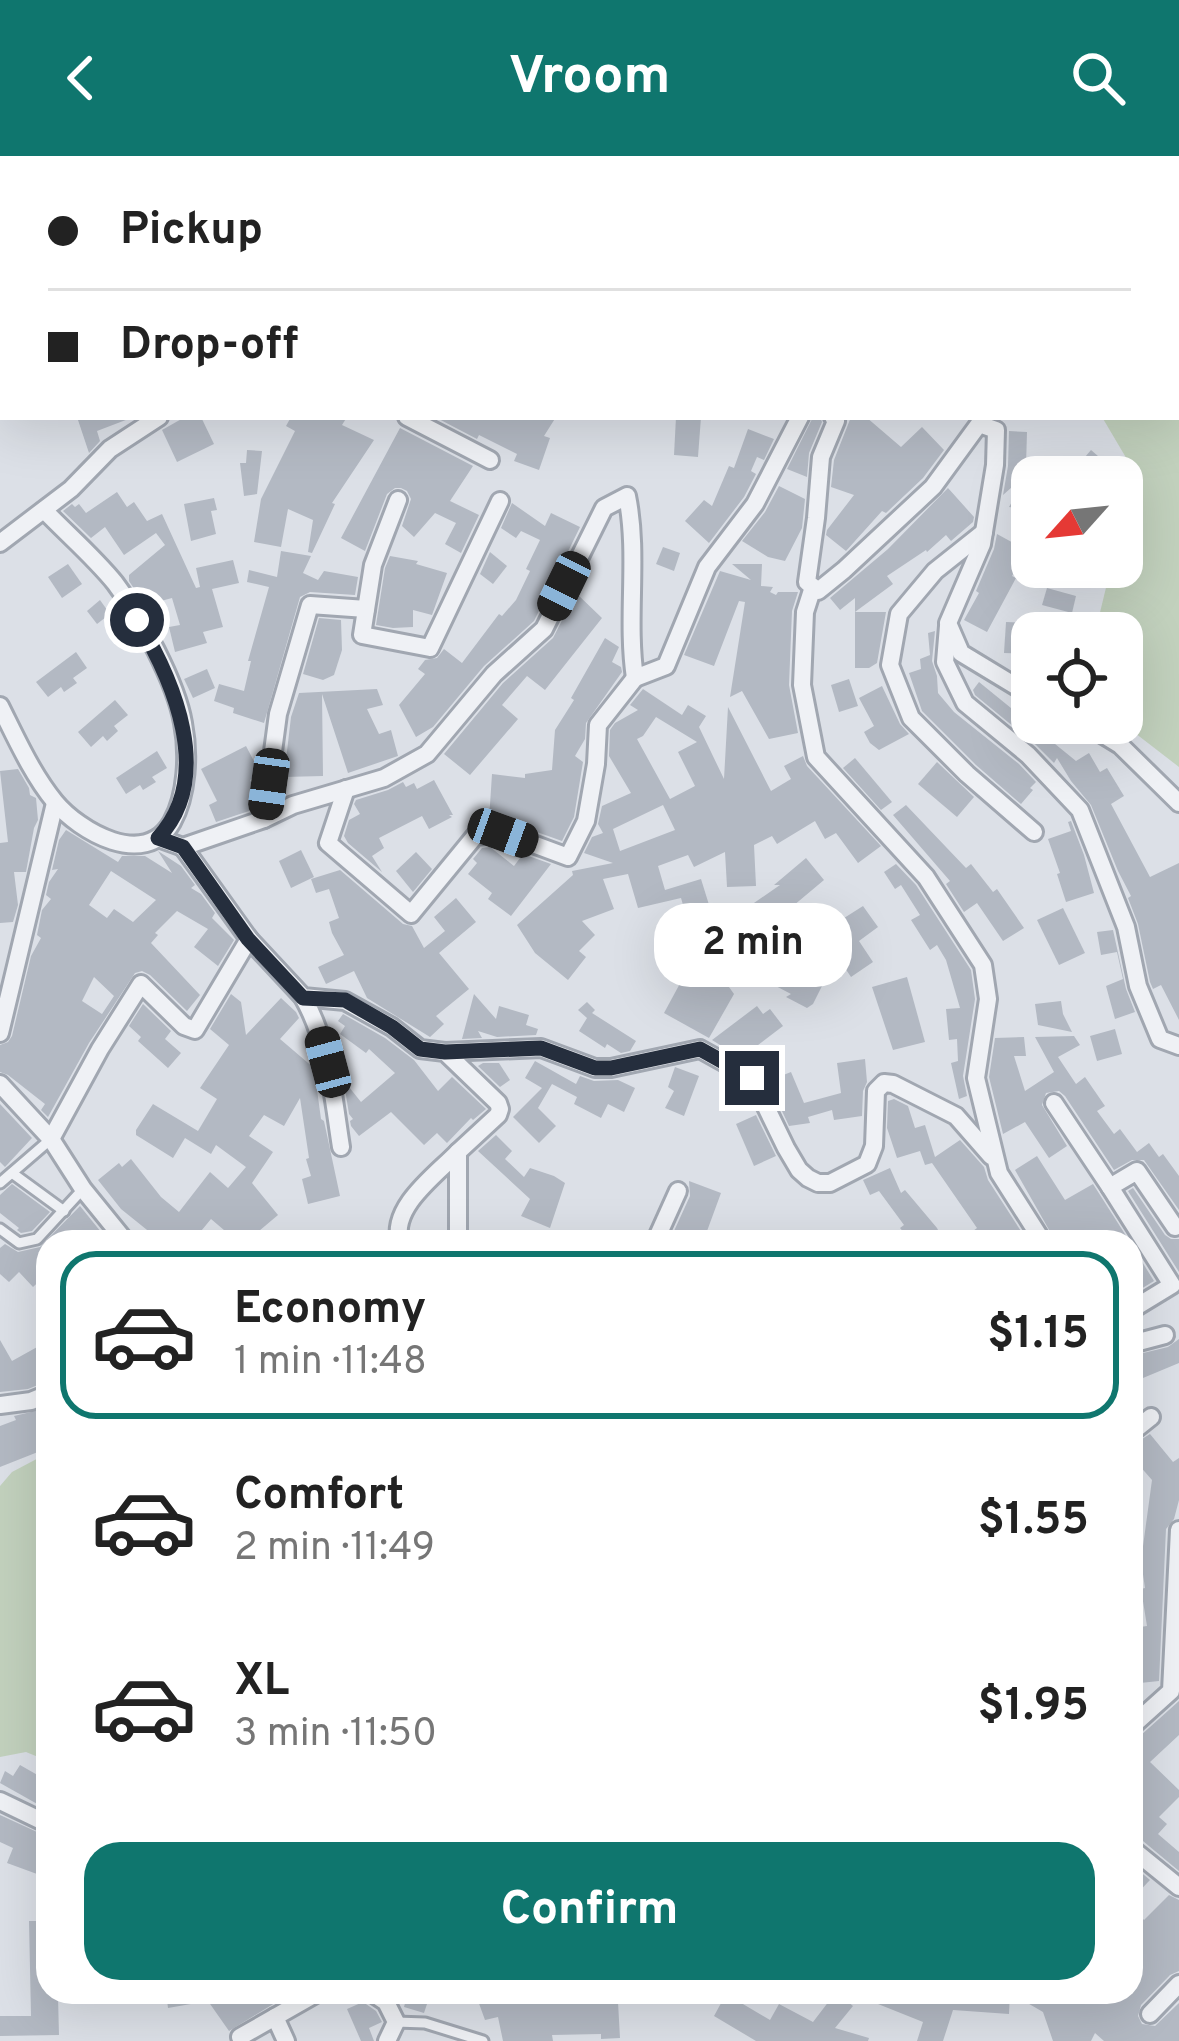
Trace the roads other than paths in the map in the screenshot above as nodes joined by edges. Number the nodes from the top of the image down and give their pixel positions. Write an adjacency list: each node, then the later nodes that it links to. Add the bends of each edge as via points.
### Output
1 (154, 420): 8 (street)
2 (798, 420): 14 (street, via 755,504 707,567 666,666)
3 (835, 420): 11 (street, via 821,457 807,582)
4 (431, 423): 5 (street)
5 (490, 460)
6 (398, 500): 12 (street)
7 (500, 501): 12 (street, via 430,648 362,635)
8 (44, 510): 10 (street); 23 (street, via 115,584 159,656 183,722 185,779)
9 (984, 532): 11 (street, via 996,430 979,424 933,487 844,571); 13 (street); 22 (street, via 899,614 890,665 910,718)
10 (0, 543)
11 (814, 587): 35 (street, via 802,685 816,757 926,877 982,965 988,999 976,1078)
12 (366, 609): 21 (street, via 310,605 278,714)
13 (948, 623): 15 (street, via 961,653); 28 (street, via 945,662 965,704 1080,810 1160,1039)
14 (635, 678): 18 (street, via 598,725 586,820 568,857 503,833 476,836 411,914 328,843); 18 (street, via 627,496 604,508 544,628 428,754)
15 (1011, 684)
16 (0, 706): 19 (street)
17 (1118, 744): 20 (street)
18 (346, 789): 21 (street)
19 (55, 803): 23 (street, via 112,843); 27 (street)
20 (1179, 803)
21 (264, 819): 24 (street)
22 (1034, 832)
23 (158, 838): 24 (street)
24 (183, 847): 25 (street)
25 (248, 939): 26 (street); 32 (street, via 195,1030 141,984)
26 (303, 998): 29 (street, via 345,1000 420,1049); 33 (street, via 328,1062)
27 (0, 1033)
28 (1179, 1046)
29 (445, 1052): 34 (street, via 500,1108); 35 (street, via 541,1048 611,1068 700,1049 752,1078 799,1170 818,1183 867,1164 876,1091 884,1083 956,1116)
30 (0, 1084): 32 (street)
31 (1054, 1103): 38 (street)
32 (51, 1138): 36 (lane); 39 (street)
33 (340, 1147)
34 (458, 1152): 46 (street, via 411,1200); 47 (street)
35 (996, 1161): 49 (street)
36 (12, 1173): 37 (lane); 41 (lane)
37 (0, 1183)
38 (1110, 1187): 42 (street, via 1137,1171); 50 (street)
39 (83, 1189): 41 (lane); 45 (street)
40 (678, 1191): 48 (street)
41 (64, 1211): 44 (lane)
42 (1175, 1227)
43 (0, 1229): 51 (lane, via 19,1243)
44 (46, 1230)
45 (116, 1230)
46 (398, 1230)
47 (458, 1230)
48 (660, 1230)
49 (1035, 1230)
50 (1137, 1230)
51 (36, 1239)
52 (1143, 1239): 53 (street, via 1172,1285)
53 (1143, 1303)
54 (1165, 1335): 55 (street)
55 (1143, 1341)
56 (36, 1399): 57 (street)
57 (0, 1405)
58 (1151, 1417): 59 (street)
59 (1143, 1423)
60 (1179, 1530): 61 (street, via 1171,1691)
61 (1143, 1716)
62 (0, 1801): 63 (street)
63 (36, 1818)
64 (1143, 1858): 65 (street)
65 (1179, 1887)
66 (1179, 1984): 69 (street)
67 (298, 2004): 70 (street)
68 (387, 2004): 71 (street)
69 (1150, 2014)
70 (275, 2017): 72 (street); 73 (street)
71 (396, 2022): 74 (street); 75 (lane)
72 (240, 2037)
73 (286, 2041)
74 (387, 2041)
75 (483, 2041)

